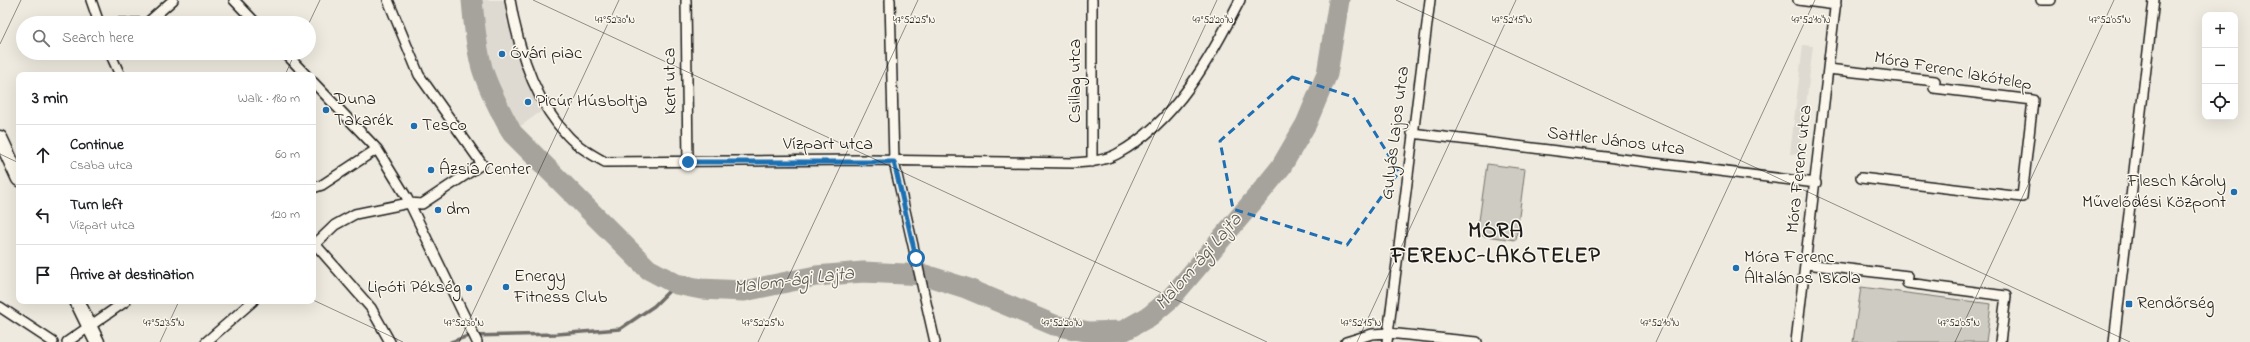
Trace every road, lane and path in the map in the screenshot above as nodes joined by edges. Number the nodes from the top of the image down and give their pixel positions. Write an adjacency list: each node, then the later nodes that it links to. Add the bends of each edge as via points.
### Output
1 (91, 0): 16 (street)
2 (174, 0): 17 (street)
3 (234, 0): 18 (street)
4 (388, 0): 35 (street, via 419,75 482,164 422,204)
5 (510, 0): 28 (street, Vízpart utca, via 524,61 535,86 555,120 568,136 585,151 606,162)
6 (686, 0): 28 (street, Kert utca)
7 (890, 0): 29 (street)
8 (1092, 0): 30 (street, Csillag utca)
9 (1240, 0): 30 (street, Vízpart utca, via 1225,30 1174,108 1117,154)
10 (1430, 0): 25 (street, Gulyás Lajos utca)
11 (1798, 0): 15 (street)
12 (2041, 0): 13 (street)
13 (2051, 0)
14 (2154, 0): 56 (street)
15 (1836, 2): 21 (street, Móra Ferenc utca)
16 (97, 16)
17 (155, 16)
18 (249, 16)
19 (113, 60): 22 (street)
20 (292, 60): 23 (street)
21 (1828, 69): 32 (street, Móra Ferenc lakótelep, via 1935,81 1934,88 2033,100 2022,197); 33 (street, Móra Ferenc utca)
22 (119, 72)
23 (303, 72)
24 (316, 85): 27 (street)
25 (1412, 133): 33 (street, Sattler János utca); 44 (street, Gulyás Lajos utca)
26 (0, 138): 31 (main road)
27 (377, 148): 34 (street); 35 (street)
28 (688, 162): 29 (street, Vízpart utca)
29 (894, 162): 30 (street, Vízpart utca); 51 (street)
30 (1092, 162)
31 (16, 172)
32 (1861, 178)
33 (1816, 183): 38 (street, Móra Ferenc utca)
34 (316, 187)
35 (409, 203): 36 (street, via 355,214 335,225); 50 (street)
36 (316, 243)
37 (316, 247): 49 (street, via 371,308)
38 (1806, 264): 54 (street, Móra Ferenc utca); 55 (street, via 1908,276 1907,283 2006,296)
39 (78, 304): 43 (main road)
40 (122, 304): 43 (street, via 104,318)
41 (250, 304): 48 (street)
42 (0, 307): 45 (street)
43 (89, 325): 46 (street); 47 (main road)
44 (1388, 337): 52 (street, via 1372,334); 53 (street)
45 (53, 342)
46 (67, 342)
47 (97, 342)
48 (206, 342)
49 (390, 342)
50 (477, 342)
51 (935, 342)
52 (1346, 342)
53 (1477, 342)
54 (1796, 342)
55 (2000, 342)
56 (2114, 342)

